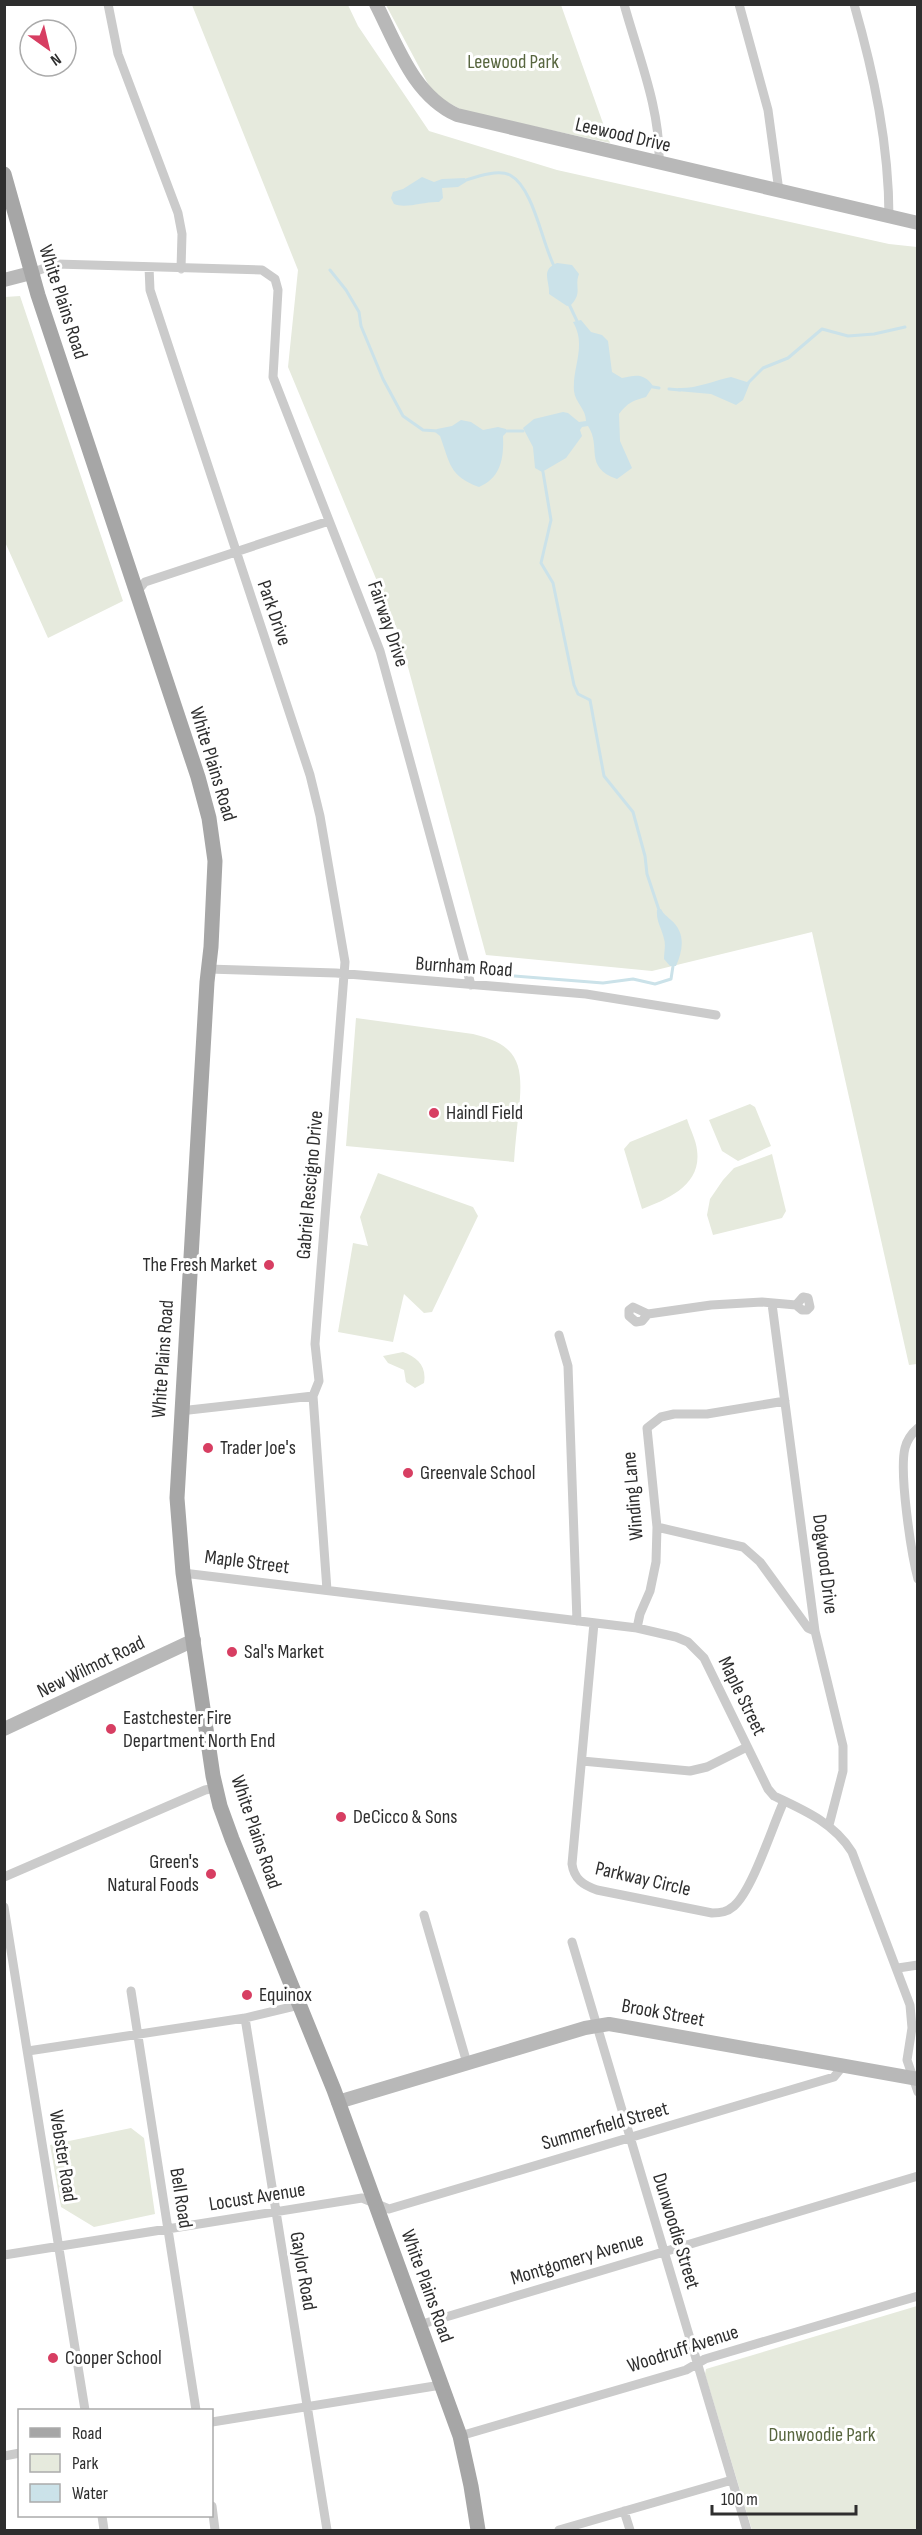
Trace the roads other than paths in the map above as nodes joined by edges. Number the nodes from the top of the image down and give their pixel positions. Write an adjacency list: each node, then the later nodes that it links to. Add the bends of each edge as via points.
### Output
1 (108, 4): 12 (street, via 118,54 178,213)
2 (376, 4): 6 (street, Leewood Drive, via 424,92 444,109)
3 (624, 4): 6 (street, via 655,115)
4 (739, 4): 8 (street, via 768,110)
5 (854, 4): 9 (street, via 874,84 888,182)
6 (659, 163): 8 (street, Leewood Drive)
7 (4, 174): 13 (main road, White Plains Road)
8 (779, 191): 9 (street, Leewood Drive)
9 (889, 218): 10 (street, Leewood Drive)
10 (918, 224)
11 (149, 267): 12 (street); 13 (street, via 56,264); 16 (street, Park Drive, via 150,290)
12 (181, 268): 15 (street, Fairway Drive, via 262,270 275,279 278,290 273,377)
13 (31, 273): 14 (street); 17 (main road, White Plains Road)
14 (4, 280)
15 (329, 521): 16 (street); 20 (street, Fairway Drive, via 381,651)
16 (235, 552): 17 (street, via 145,582); 19 (street, Park Drive, via 310,776 344,952)
17 (136, 593): 18 (main road, White Plains Road, via 209,818 215,861)
18 (208, 969): 19 (street, Burnham Road); 28 (main road, White Plains Road)
19 (344, 975): 20 (street, Burnham Road); 26 (street, Gabriel Rescigno Drive, via 315,1344 319,1381)
20 (471, 985): 21 (street, Burnham Road, via 586,994)
21 (716, 1015)
22 (771, 1304): 23 (street); 24 (street, via 711,1305); 27 (street, Dogwood Drive)
23 (796, 1305)
24 (648, 1314)
25 (559, 1335): 34 (street, via 568,1366)
26 (313, 1396): 28 (street); 33 (street, Gabriel Rescigno Drive)
27 (784, 1401): 30 (street, Winding Lane, via 674,1414 652,1422 646,1435); 37 (street, Dogwood Drive)
28 (180, 1411): 31 (main road, White Plains Road, via 177,1509)
29 (918, 1428): 32 (street, via 908,1438 903,1456)
30 (657, 1527): 36 (street, Winding Lane, via 654,1574); 37 (street, via 743,1547 760,1562 808,1628)
31 (183, 1573): 33 (street, Maple Street); 38 (main road, White Plains Road)
32 (918, 1579)
33 (327, 1590): 34 (street, Maple Street)
34 (577, 1621): 35 (street, Maple Street)
35 (594, 1623): 36 (street, Maple Street); 41 (street, Parkway Circle)
36 (637, 1628): 40 (street, Maple Street, via 676,1637 696,1648 710,1668)
37 (815, 1631): 44 (street, Dogwood Drive, via 844,1759)
38 (194, 1640): 39 (street, New Wilmot Road); 42 (main road, White Plains Road)
39 (4, 1729)
40 (747, 1748): 41 (street, via 690,1771); 43 (street, Maple Street, via 768,1789)
41 (582, 1761): 43 (street, Parkway Circle, via 572,1864 575,1876 597,1890 722,1913 739,1900)
42 (215, 1788): 45 (street); 53 (main road, White Plains Road)
43 (784, 1801): 44 (street, Maple Street)
44 (829, 1825): 50 (street, Maple Street, via 852,1852)
45 (4, 1877)
46 (4, 1907): 58 (street, Webster Road)
47 (424, 1915): 59 (street)
48 (572, 1942): 56 (street, Dunwoodie Street)
49 (918, 1965): 50 (street)
50 (898, 1968): 54 (street, Maple Street)
51 (130, 1990): 57 (street, Bell Road)
52 (918, 1997): 54 (street)
53 (299, 2005): 55 (street); 63 (main road, White Plains Road)
54 (910, 2005): 61 (street, Maple Street, via 912,2028 907,2060)
55 (244, 2018): 57 (street); 67 (street, Gaylor Road)
56 (597, 2025): 59 (street, Brook Street); 60 (street, Brook Street, via 620,2024); 64 (street, Dunwoodie Street)
57 (136, 2035): 58 (street); 68 (street, Bell Road)
58 (28, 2051): 69 (street, Webster Road)
59 (467, 2063): 63 (street, Brook Street)
60 (843, 2066): 61 (street, Brook Street); 64 (street, Summerfield Street, via 834,2077)
61 (915, 2078): 62 (street, Maple Street)
62 (918, 2092)
63 (338, 2102): 66 (main road, White Plains Road)
64 (630, 2138): 66 (street, Summerfield Street, via 389,2208); 70 (street, Dunwoodie Street)
65 (918, 2176): 70 (street, Montgomery Avenue)
66 (373, 2201): 67 (street, Locust Avenue, via 362,2198); 73 (main road, White Plains Road)
67 (274, 2212): 68 (street, Locust Avenue); 76 (street, Gaylor Road)
68 (168, 2229): 69 (street, Locust Avenue); 78 (street, Bell Road)
69 (59, 2247): 71 (street, Locust Avenue); 77 (street, Webster Road)
70 (664, 2252): 73 (street, Montgomery Avenue); 74 (street, Dunwoodie Street)
71 (4, 2255)
72 (918, 2296): 74 (street, Woodruff Avenue)
73 (419, 2325): 75 (main road, White Plains Road)
74 (696, 2364): 80 (street, Woodruff Avenue); 81 (street, Dunwoodie Street)
75 (441, 2385): 76 (street); 80 (main road, White Plains Road)
76 (307, 2407): 79 (street); 85 (street, Gaylor Road)
77 (85, 2409)
78 (196, 2409)
79 (213, 2422)
80 (459, 2436): 86 (main road, White Plains Road)
81 (732, 2480): 82 (street); 89 (street, Dunwoodie Street)
82 (624, 2511): 87 (street); 88 (street)
83 (213, 2512): 84 (street)
84 (216, 2530)
85 (327, 2530)
86 (478, 2530)
87 (559, 2530)
88 (630, 2530)
89 (747, 2530)

